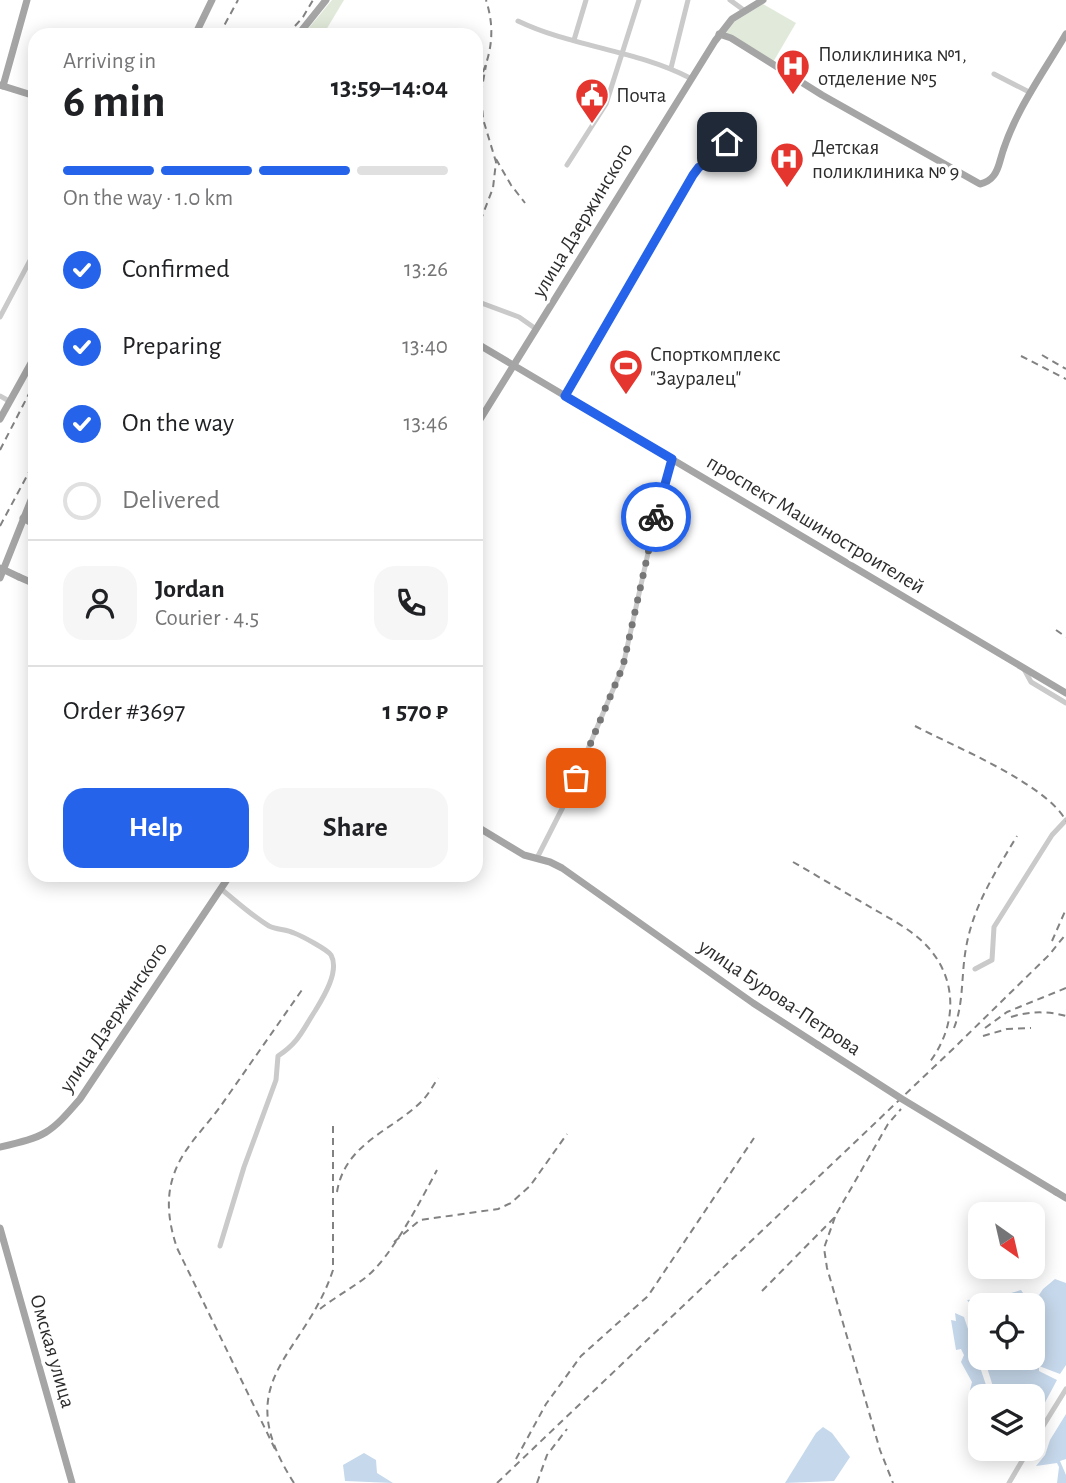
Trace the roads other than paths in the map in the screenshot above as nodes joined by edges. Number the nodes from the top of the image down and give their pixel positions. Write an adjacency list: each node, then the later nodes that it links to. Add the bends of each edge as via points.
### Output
1 (27, 0): 20 (main road)
2 (212, 0): 11 (main road)
3 (326, 0): 12 (main road)
4 (586, 0): 15 (street)
5 (639, 0): 16 (street)
6 (688, 0): 17 (street)
7 (730, 0): 9 (street)
8 (763, 0): 9 (main road, улица Дзержинского)
9 (745, 10): 13 (main road, улица Дзержинского)
10 (518, 21): 15 (street)
11 (198, 28)
12 (304, 28)
13 (719, 34): 19 (main road, улица Дзержинского); 21 (main road, via 971,181 984,183 996,172 1011,127)
14 (1066, 34): 21 (main road)
15 (574, 40): 16 (street)
16 (621, 54): 17 (street); 25 (street, via 606,104)
17 (671, 68): 19 (street)
18 (994, 75): 21 (street)
19 (690, 78): 29 (main road, улица Дзержинского)
20 (1, 85): 22 (main road); 23 (street)
21 (1031, 93)
22 (28, 94)
23 (0, 95)
24 (727, 142): 34 (street, via 715,160 693,175)
25 (567, 165)
26 (28, 264): 28 (street)
27 (483, 304): 29 (street)
28 (0, 317)
29 (536, 329): 31 (main road, улица Дзержинского)
30 (483, 347): 31 (main road, проспект Машиностроителей)
31 (513, 365): 34 (main road, проспект Машиностроителей); 36 (main road, улица Дзержинского)
32 (28, 368): 35 (main road)
33 (0, 396): 35 (street)
34 (565, 396): 38 (main road, проспект Машиностроителей)
35 (9, 401): 37 (main road)
36 (483, 414)
37 (0, 419)
38 (672, 459): 45 (main road, проспект Машиностроителей); 50 (street, via 623,666)
39 (28, 506): 40 (main road)
40 (23, 518): 41 (main road); 43 (main road)
41 (28, 521)
42 (0, 568): 44 (main road, bridge)
43 (0, 578)
44 (28, 580)
45 (1024, 669): 46 (main road, проспект Машиностроителей); 47 (street, via 1031,682)
46 (1065, 692)
47 (1066, 703)
48 (1066, 820): 53 (street, via 994,928 992,960)
49 (483, 829): 50 (main road, улица Бурова-Петрова)
50 (537, 858): 55 (main road, улица Бурова-Петрова, bridge, via 573,875 753,1003 902,1099)
51 (226, 882): 52 (main road, улица Дзержинского)
52 (221, 889): 54 (main road, улица Дзержинского, via 55,1127 30,1140); 57 (street, via 267,925 324,949 334,962 324,999 293,1046 278,1056 276,1080)
53 (975, 969)
54 (0, 1147)
55 (1062, 1194)
56 (0, 1228): 61 (main road, Омская улица)
57 (220, 1246)
58 (1066, 1389): 59 (street)
59 (1045, 1423)
60 (1023, 1461): 62 (street)
61 (72, 1483)
62 (1009, 1483)

